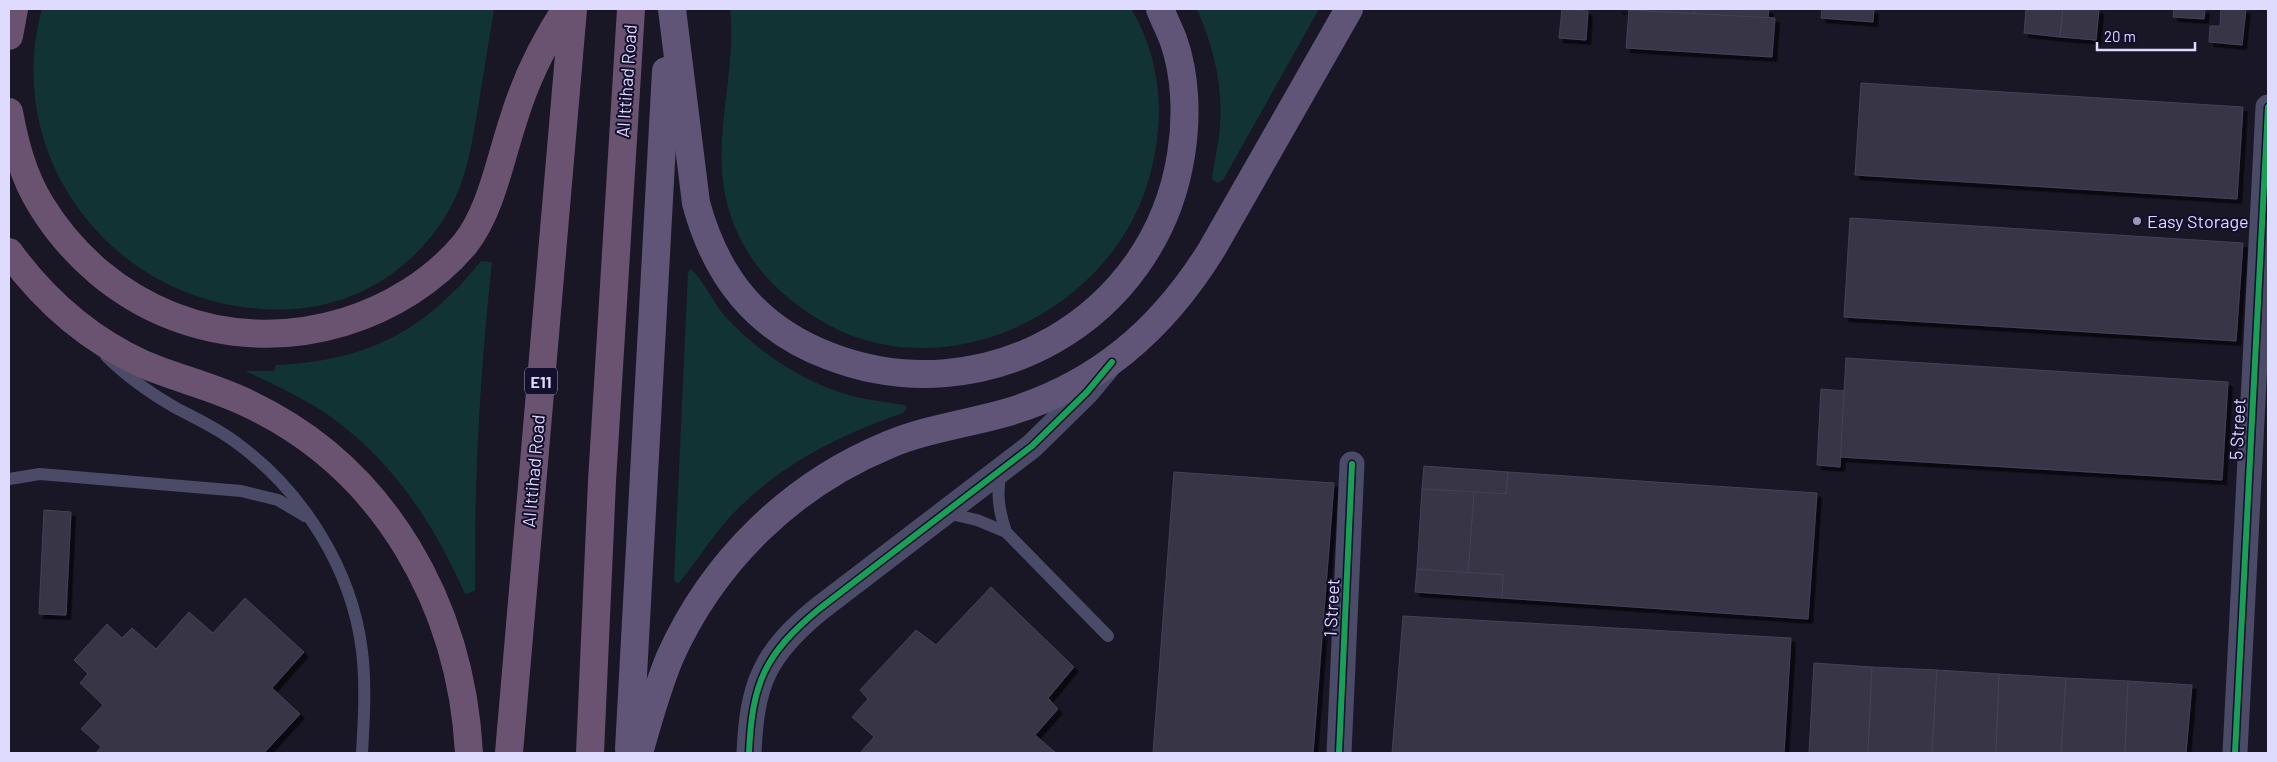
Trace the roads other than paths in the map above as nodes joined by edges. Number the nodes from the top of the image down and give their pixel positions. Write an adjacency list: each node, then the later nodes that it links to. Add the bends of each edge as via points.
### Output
1 (14, 9): 8 (highway)
2 (566, 9): 10 (highway, via 538,56 524,88 495,184 466,242 443,266 395,300 357,318 325,328 292,333 226,331 193,324 132,298 105,279 58,231 25,173 14,142)
3 (573, 9): 25 (highway, Al Ittihad Road / E11)
4 (631, 9): 26 (highway, Al Ittihad Road, via 602,471)
5 (671, 9): 6 (main road, via 696,203 718,262 736,289 757,313 782,333 814,351 848,364 884,372 921,375 958,373 994,366 1029,354 1091,315 1116,292 1137,265 1168,206 1184,140 1185,106 1181,73 1174,40); 27 (main road)
6 (1160, 9)
7 (1349, 9): 14 (main road, via 1192,282 1142,338)
8 (9, 36)
9 (2268, 107): 13 (street, 5 Street)
10 (9, 112)
11 (9, 252): 12 (highway, via 50,301)
12 (79, 326): 20 (lane, via 114,364 134,380 209,424 266,467); 24 (highway, via 144,364 224,393 282,422 314,443 372,499 397,531 436,602 461,680)
13 (2262, 343): 15 (street, 5 Street)
14 (1112, 362): 17 (street, via 1060,420); 28 (main road, via 1043,400 889,444 819,480 788,504 731,558 687,623 670,658)
15 (2259, 444): 31 (street, 5 Street)
16 (1352, 464): 30 (street, 1 Street)
17 (1002, 469): 19 (street); 21 (lane, via 998,501)
18 (9, 479): 20 (lane, via 40,474 241,491 278,500)
19 (946, 513): 21 (lane, via 977,520); 29 (street, via 804,622 774,653 755,694 750,718)
20 (312, 521): 23 (lane, via 340,574 355,616 365,685)
21 (1006, 532): 22 (lane)
22 (1108, 636)
23 (362, 753)
24 (469, 753)
25 (509, 753)
26 (590, 753)
27 (629, 753)
28 (639, 753)
29 (749, 753)
30 (1339, 753)
31 (2235, 753)

